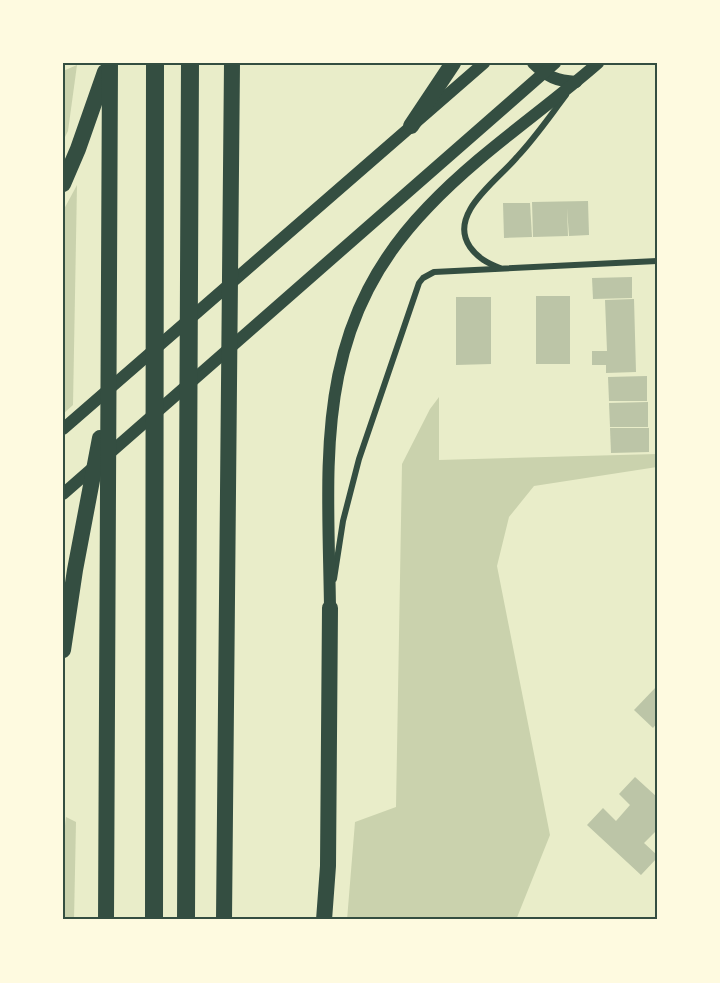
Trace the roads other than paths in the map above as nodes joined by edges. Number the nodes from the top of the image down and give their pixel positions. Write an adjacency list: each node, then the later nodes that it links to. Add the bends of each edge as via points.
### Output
1 (109, 63): 12 (highway); 15 (highway)
2 (155, 63): 21 (highway)
3 (189, 63): 22 (highway)
4 (232, 63): 23 (highway)
5 (453, 63): 11 (highway)
6 (484, 63): 11 (main road)
7 (533, 63): 10 (main road, via 549,77)
8 (555, 63): 17 (main road)
9 (598, 63): 10 (main road)
10 (576, 82): 14 (street, via 522,152 477,199 465,219 464,235 472,250); 18 (main road, via 427,207 389,254 360,305 342,355 330,424)
11 (411, 126): 16 (main road)
12 (63, 184)
13 (657, 261): 14 (street)
14 (503, 269): 18 (street, via 434,272 418,283 359,459 343,521)
15 (108, 396): 19 (highway); 20 (highway)
16 (63, 429)
17 (63, 494)
18 (330, 608): 24 (highway)
19 (63, 650)
20 (106, 920)
21 (154, 920)
22 (186, 920)
23 (224, 920)
24 (324, 920)

